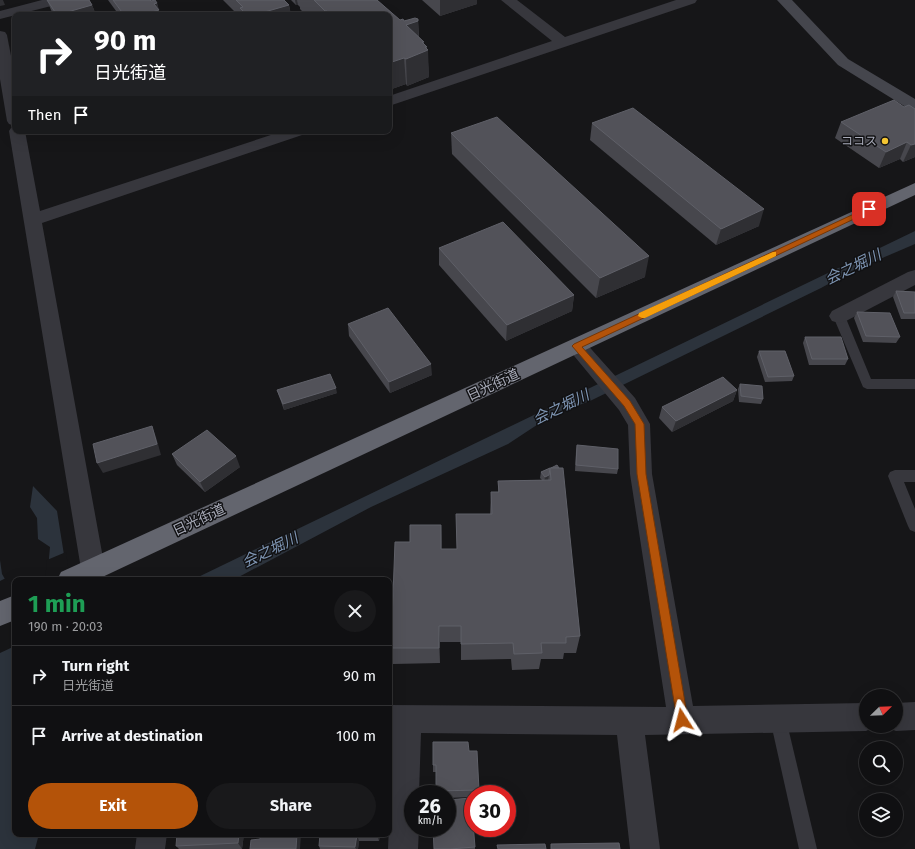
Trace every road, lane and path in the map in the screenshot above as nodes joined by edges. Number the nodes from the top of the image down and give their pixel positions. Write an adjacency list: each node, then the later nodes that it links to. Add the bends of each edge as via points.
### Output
1 (58, 0): 5 (street)
2 (508, 0): 7 (street)
3 (690, 0): 7 (street)
4 (784, 0): 10 (street, via 843,62)
5 (0, 15)
6 (0, 35): 9 (street)
7 (563, 43): 8 (street)
8 (392, 100)
9 (12, 104)
10 (915, 106)
11 (18, 134): 14 (street)
12 (290, 134): 14 (street)
13 (915, 188): 17 (highway, 日光街道)
14 (32, 220): 21 (street)
15 (915, 278): 16 (street)
16 (838, 316): 18 (lane, via 867,384)
17 (577, 346): 21 (highway, 日光街道); 29 (street, via 627,404 639,424 641,474)
18 (915, 384)
19 (915, 476): 20 (lane, via 895,476)
20 (915, 526)
21 (81, 574)
22 (12, 608): 23 (highway)
23 (0, 614)
24 (915, 716): 26 (street)
25 (859, 717): 28 (street)
26 (903, 717)
27 (398, 719): 30 (street); 33 (street)
28 (778, 719): 29 (street); 35 (lane)
29 (682, 720): 30 (street)
30 (629, 721): 34 (street)
31 (152, 837): 32 (street)
32 (150, 849)
33 (403, 849)
34 (644, 849)
35 (808, 849)

